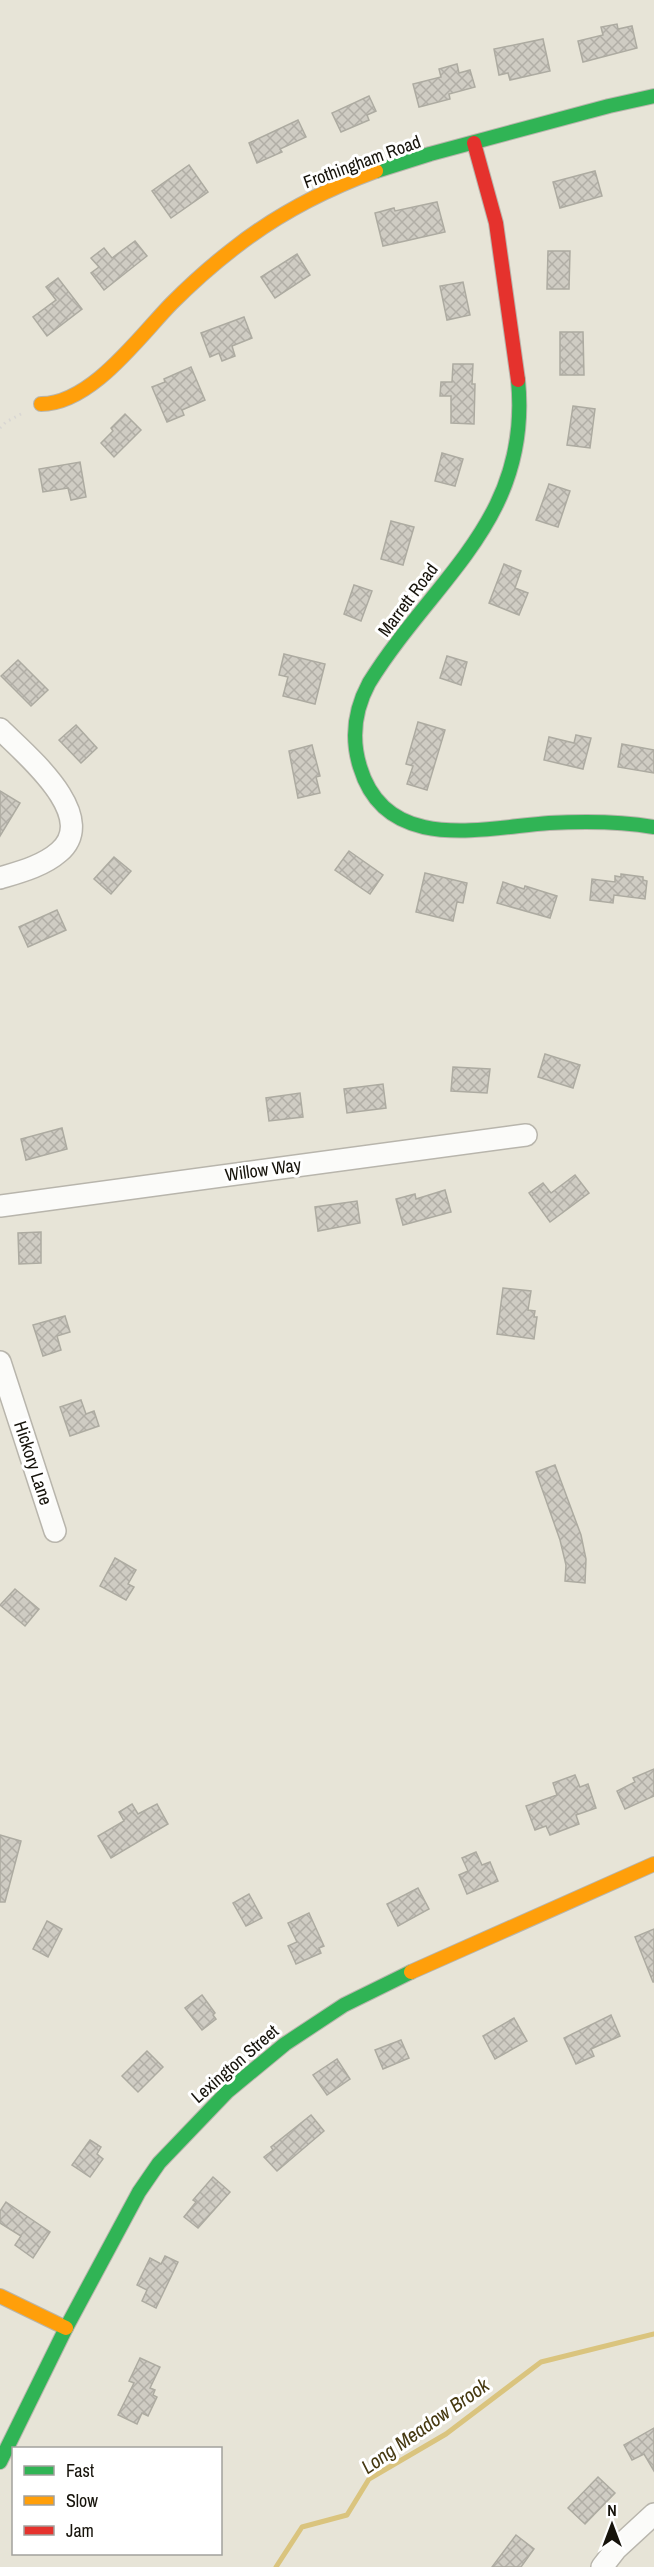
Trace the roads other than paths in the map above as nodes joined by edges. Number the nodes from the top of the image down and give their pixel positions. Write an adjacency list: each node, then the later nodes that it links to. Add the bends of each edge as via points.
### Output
1 (654, 96): 2 (street, Frothingham Road)
2 (474, 143): 3 (street, Frothingham Road, via 342,185 275,219 198,278 100,377 57,404); 5 (street, Marrett Road, via 494,212 519,378 517,454 503,495 483,532 381,666 362,699 354,726 357,755 375,799 393,815 417,826 442,830 609,821)
3 (41, 404)
4 (0, 729): 6 (street, via 56,786 70,816 71,832 58,854)
5 (654, 827)
6 (0, 878)
7 (526, 1135): 8 (street, Willow Way)
8 (0, 1206)
9 (0, 1362): 10 (street, Hickory Lane)
10 (55, 1531)
11 (654, 1864): 13 (street, Lexington Street, via 422,1966 344,2005 285,2043 228,2091 159,2163 139,2192)
12 (0, 2296): 13 (street)
13 (66, 2328): 14 (street, Lexington Street)
14 (0, 2462)
15 (654, 2514): 16 (street)
16 (602, 2567)

